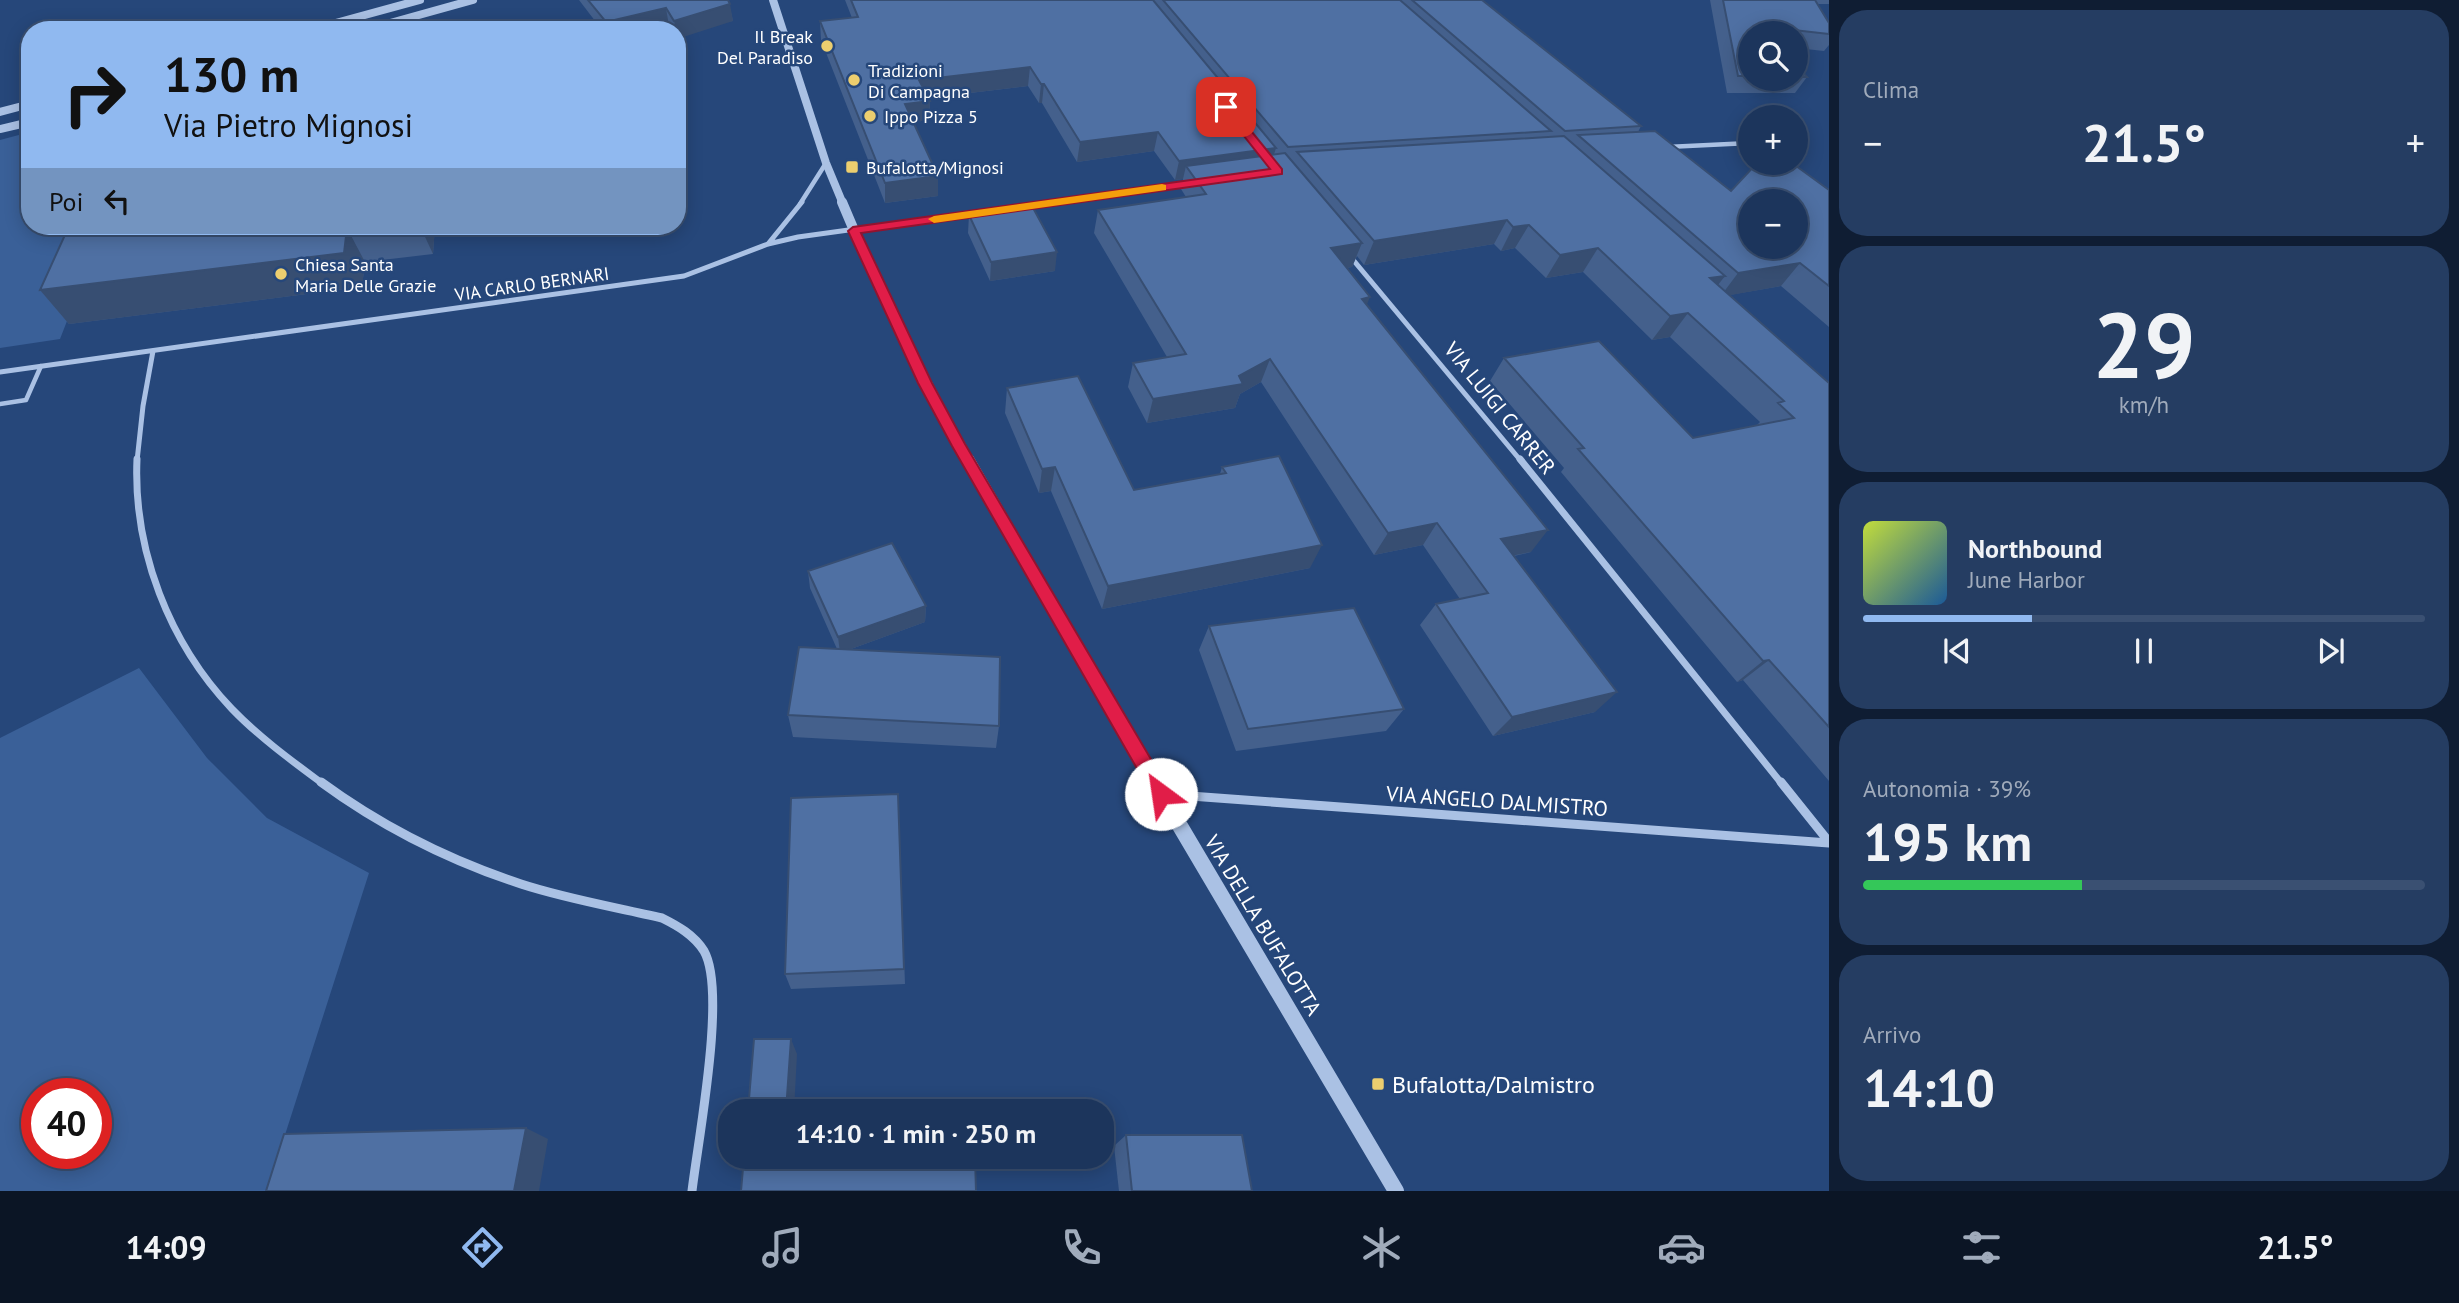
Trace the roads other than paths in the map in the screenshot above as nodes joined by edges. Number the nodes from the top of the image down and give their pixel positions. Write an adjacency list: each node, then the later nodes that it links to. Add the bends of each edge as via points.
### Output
1 (420, 0): 4 (street)
2 (473, 0): 5 (street)
3 (773, 0): 12 (street, VIA DELLA BUFALOTTA)
4 (343, 21)
5 (397, 21)
6 (21, 106): 7 (street)
7 (0, 112)
8 (21, 124): 9 (street)
9 (0, 129)
10 (1738, 144): 11 (street)
11 (1657, 148)
12 (827, 163): 14 (street, VIA DELLA BUFALOTTA); 15 (street)
13 (1197, 183): 14 (street, VIA CARLO BERNARI)
14 (853, 231): 15 (street, VIA CARLO BERNARI); 21 (street, VIA DELLA BUFALOTTA, via 959,446)
15 (768, 244): 17 (street, VIA CARLO BERNARI, via 684,276)
16 (1340, 244): 22 (street, VIA LUIGI CARRER, via 1464,390)
17 (153, 351): 18 (street, VIA CARLO BERNARI); 23 (street, via 136,463 142,531 151,571 169,610 208,678 233,710 320,783 372,815 503,878 679,925 694,935 707,955 714,1007)
18 (41, 366): 19 (street, VIA CARLO BERNARI); 20 (lane, via 26,400)
19 (0, 372)
20 (0, 404)
21 (1161, 794): 22 (street, VIA ANGELO DALMISTRO); 24 (street, VIA DELLA BUFALOTTA)
22 (1829, 842)
23 (692, 1191)
24 (1396, 1191)

